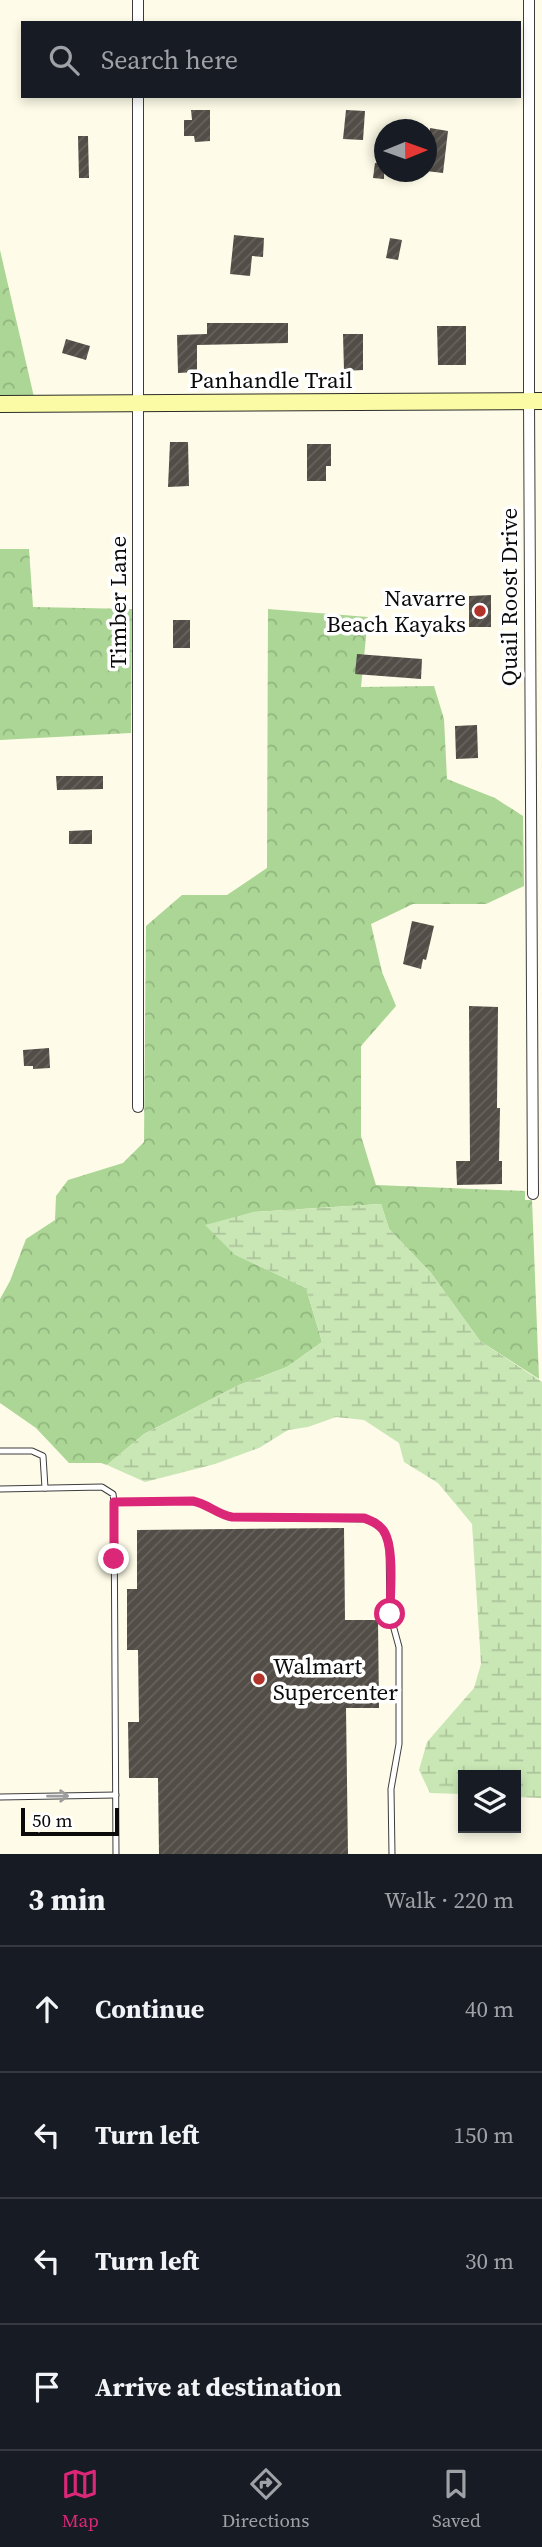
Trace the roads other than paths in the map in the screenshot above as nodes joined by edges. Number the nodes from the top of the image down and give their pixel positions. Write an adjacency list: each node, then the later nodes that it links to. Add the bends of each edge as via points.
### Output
1 (138, 0): 3 (street)
2 (530, 0): 5 (street, Quail Roost Drive)
3 (138, 21)
4 (138, 98): 7 (street, Timber Lane)
5 (535, 401): 7 (street, Panhandle Trail); 9 (street, Quail Roost Drive)
6 (0, 404): 7 (street, Panhandle Trail)
7 (140, 404): 8 (street, Timber Lane)
8 (138, 1107)
9 (533, 1194)
10 (0, 1451): 11 (lane, via 39,1452)
11 (45, 1488): 12 (lane); 13 (lane, via 102,1487 113,1494)
12 (0, 1489)
13 (114, 1502): 14 (lane); 17 (lane, via 193,1501 232,1517 364,1518 383,1530 389,1543 390,1614 398,1647 399,1744 391,1789)
14 (116, 1795): 15 (lane, one-way to 14); 16 (lane)
15 (0, 1797)
16 (116, 1854)
17 (391, 1854)

